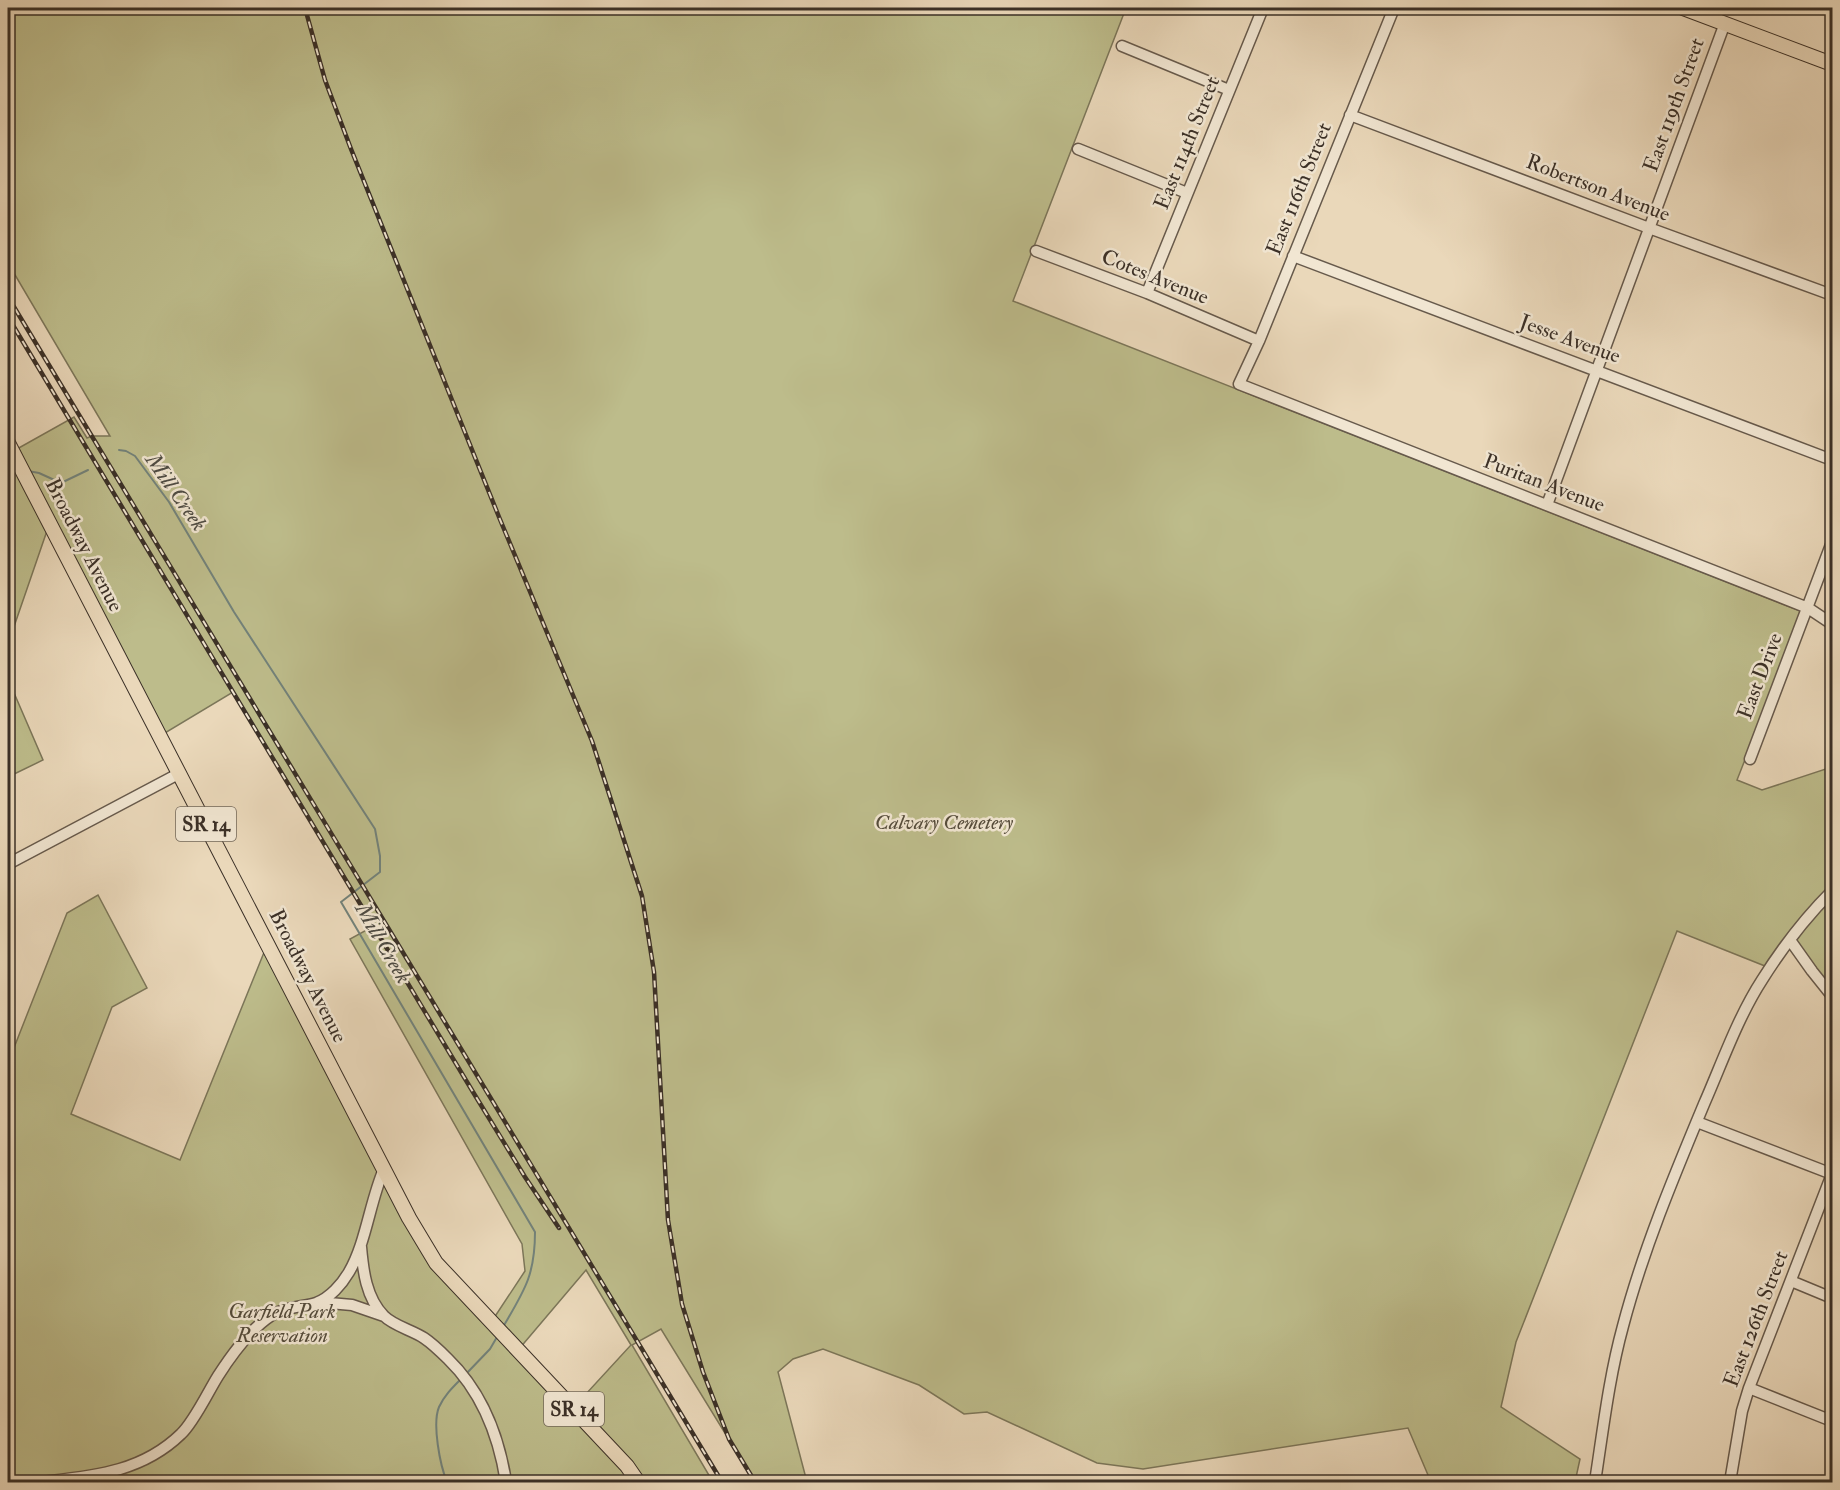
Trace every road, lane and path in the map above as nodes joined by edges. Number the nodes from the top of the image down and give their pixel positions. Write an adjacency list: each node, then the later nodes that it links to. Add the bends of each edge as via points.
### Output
1 (1263, 8): 7 (street, East 114th Street)
2 (1394, 8): 8 (street, East 116th Street)
3 (1690, 9): 4 (main road)
4 (1725, 23): 6 (main road); 11 (street, East 119th Street)
5 (1122, 46): 7 (street)
6 (1833, 64)
7 (1229, 90): 10 (street, East 114th Street)
8 (1350, 115): 11 (street, Robertson Avenue); 13 (street, East 116th Street)
9 (1078, 149): 10 (street)
10 (1187, 193): 14 (street, East 114th Street)
11 (1649, 228): 15 (street, Robertson Avenue); 17 (street, East 119th Street)
12 (1036, 251): 14 (street, Cotes Avenue)
13 (1293, 256): 16 (street, East 116th Street); 17 (street, Jesse Avenue)
14 (1148, 293): 16 (street, Cotes Avenue)
15 (1833, 295)
16 (1259, 340): 18 (street, East 116th Street)
17 (1596, 369): 20 (street, Jesse Avenue); 21 (street, East 119th Street)
18 (1239, 384): 21 (street, Puritan Avenue)
19 (10, 448): 27 (main road, Broadway Avenue / SR 14)
20 (1833, 460)
21 (1547, 505): 24 (street, Puritan Avenue)
22 (1833, 542): 23 (street, East Drive)
23 (1828, 568): 24 (street, East Drive)
24 (1808, 608): 25 (street, Puritan Avenue); 26 (street, East Drive)
25 (1833, 624)
26 (1750, 759)
27 (180, 773): 28 (street); 33 (main road, Broadway Avenue / SR 14)
28 (8, 864)
29 (1833, 891): 30 (street)
30 (1790, 940): 31 (street); 32 (street, via 1761,981)
31 (1833, 996)
32 (1696, 1122): 34 (street); 45 (street, via 1644,1257 1623,1324)
33 (384, 1169): 35 (street); 44 (main road, Broadway Avenue / SR 14, via 436,1263)
34 (1832, 1174): 36 (street, East 126th Street)
35 (361, 1246): 38 (street, via 336,1289); 39 (street, via 368,1289)
36 (1791, 1281): 37 (street); 40 (street, East 126th Street)
37 (1833, 1298)
38 (318, 1302): 39 (street, via 352,1305); 42 (street, via 273,1315 244,1340 183,1433 156,1454 122,1470)
39 (384, 1316): 43 (street, via 424,1338 460,1371 488,1414)
40 (1749, 1388): 41 (street); 46 (street, East 126th Street)
41 (1833, 1421)
42 (42, 1482)
43 (506, 1482)
44 (638, 1482)
45 (1594, 1482)
46 (1730, 1482)

